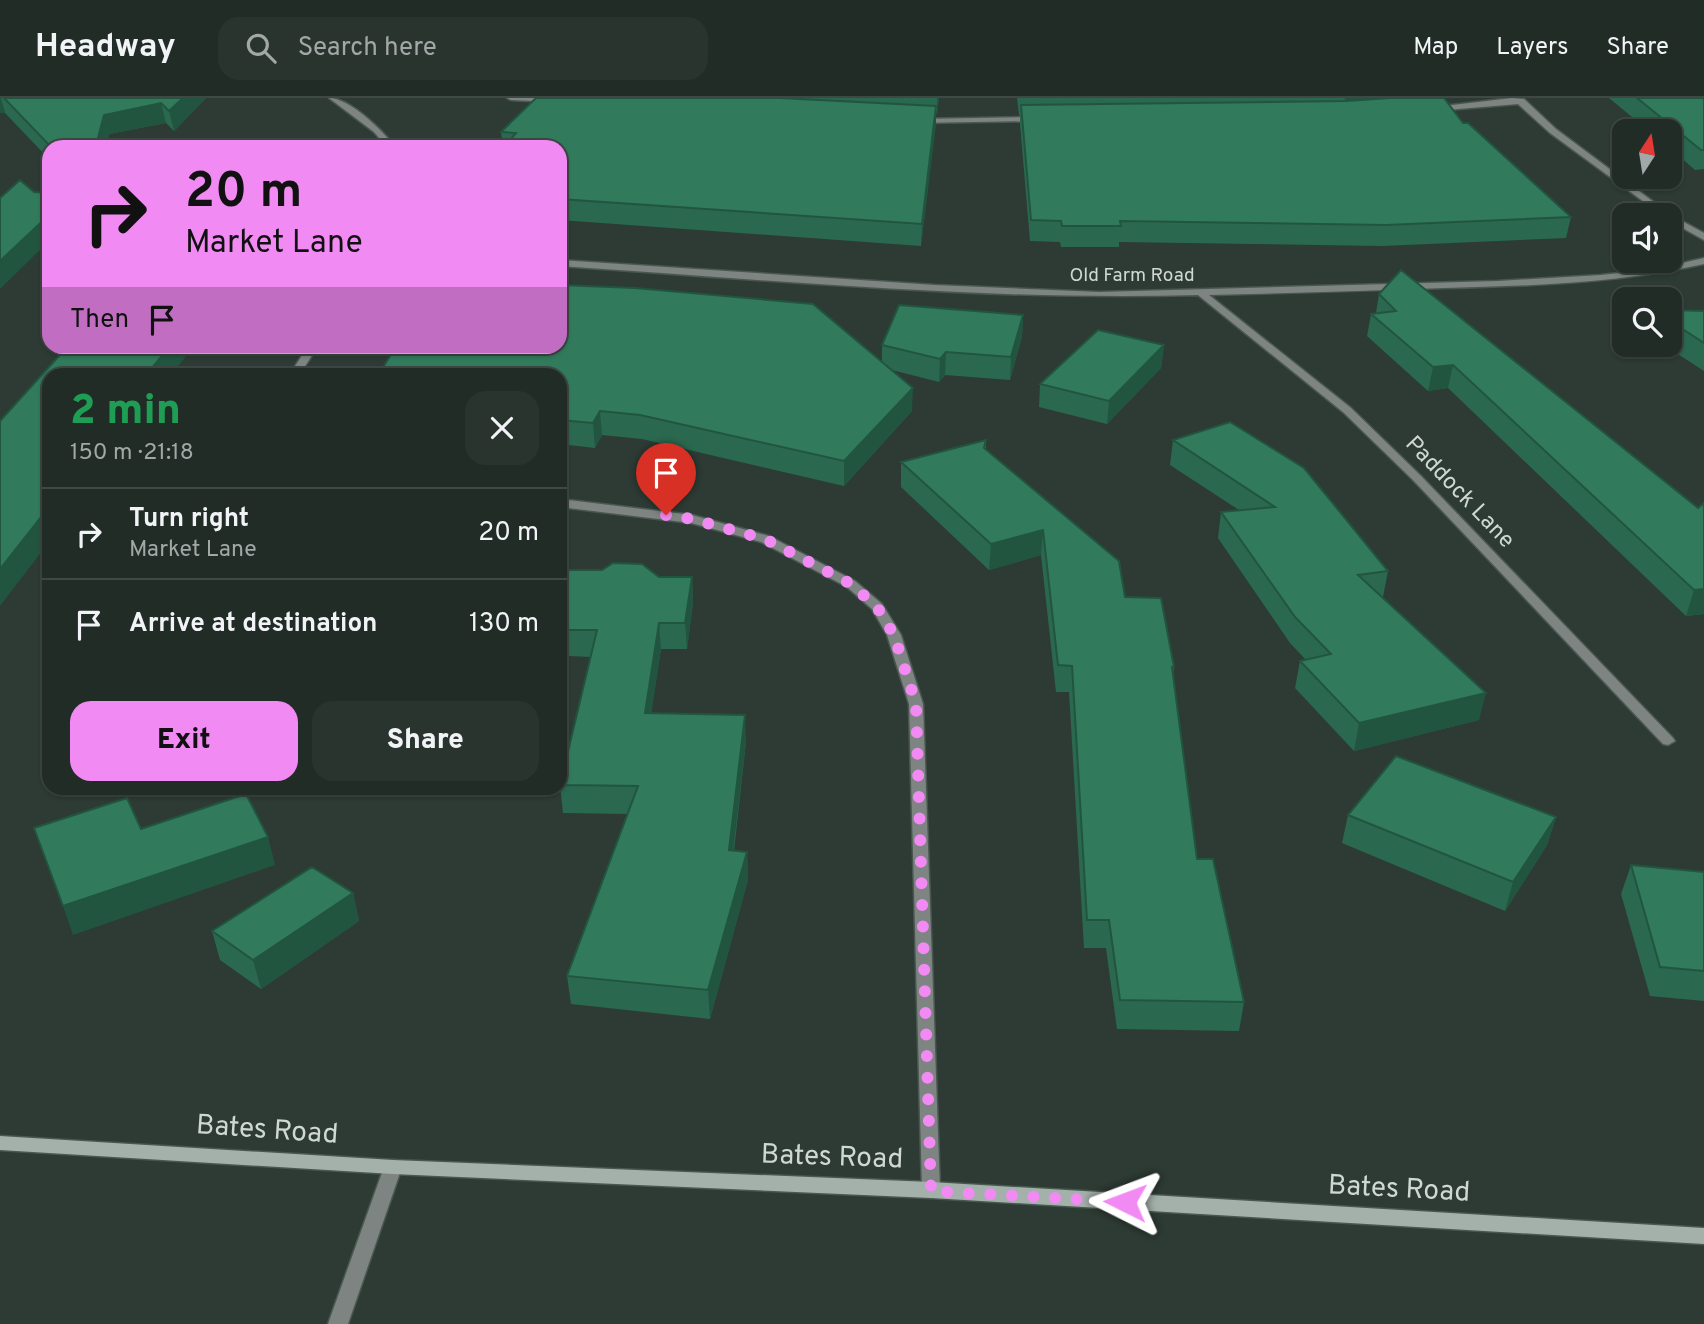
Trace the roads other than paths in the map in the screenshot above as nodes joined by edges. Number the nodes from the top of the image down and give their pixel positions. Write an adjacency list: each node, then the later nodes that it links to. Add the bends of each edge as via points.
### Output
1 (332, 98): 8 (street)
2 (511, 98): 4 (street)
3 (1519, 100): 5 (street); 9 (street)
4 (561, 101)
5 (1425, 109)
6 (1041, 119): 7 (street)
7 (903, 120)
8 (385, 140)
9 (1650, 203)
10 (1682, 224): 11 (street)
11 (1704, 237)
12 (1704, 261): 14 (street, Old Farm Road, via 1601,278)
13 (567, 263): 14 (street, Old Farm Road, via 948,289 1099,295)
14 (1201, 293): 16 (street, Paddock Lane, via 1367,429)
15 (567, 504): 19 (street, via 692,519 765,539 851,584 877,607 894,635 916,704)
16 (1668, 741)
17 (0, 1143): 18 (street, Bates Road)
18 (393, 1167): 19 (street, Bates Road); 21 (street)
19 (931, 1191): 20 (street, Bates Road)
20 (1704, 1236)
21 (338, 1324)

